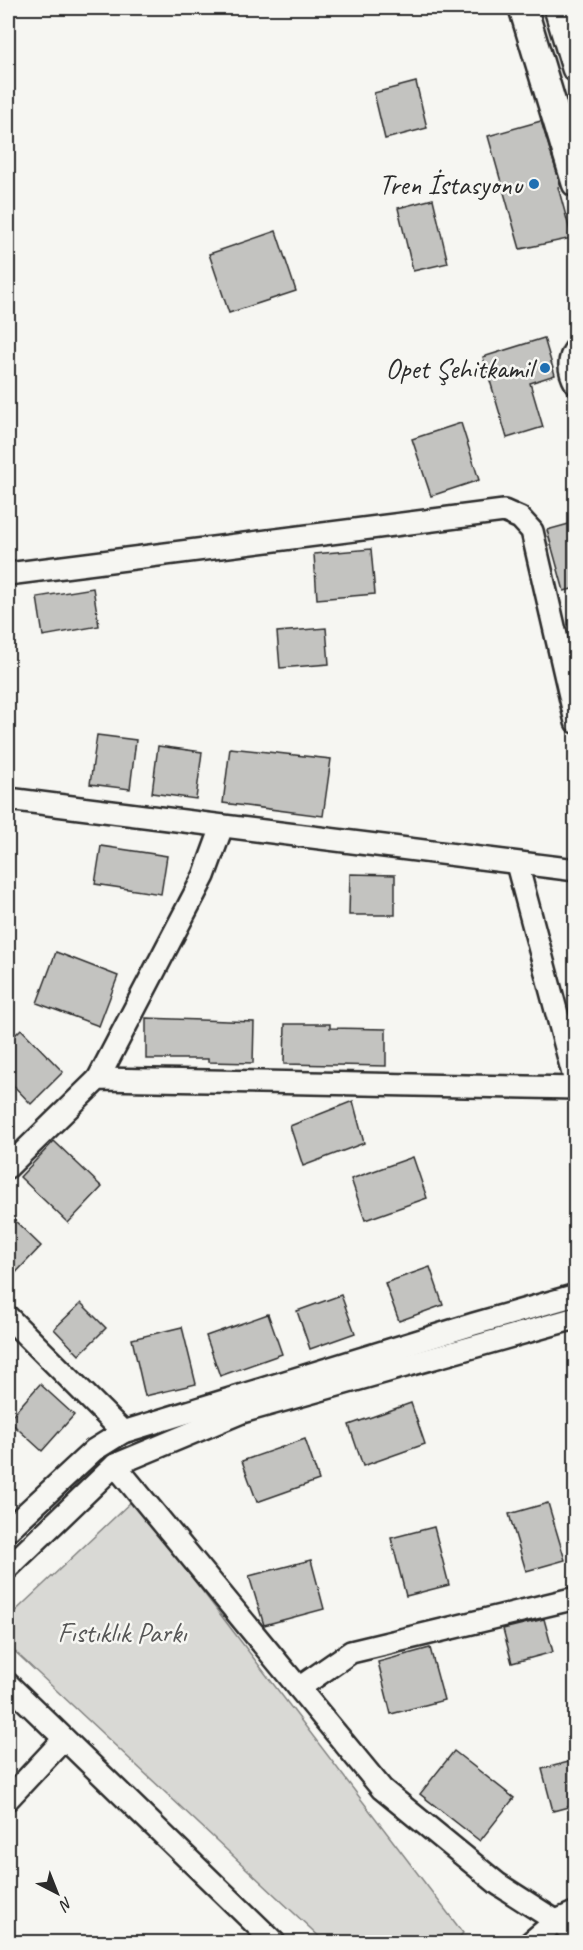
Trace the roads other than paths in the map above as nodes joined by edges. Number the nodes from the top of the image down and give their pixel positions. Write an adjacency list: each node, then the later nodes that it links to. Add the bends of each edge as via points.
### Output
1 (523, 8): 4 (main road)
2 (558, 8): 3 (main road)
3 (576, 68)
4 (576, 183)
5 (576, 348): 6 (street, via 569,371)
6 (576, 384)
7 (8, 574): 8 (street, via 504,511 520,518 532,531)
8 (576, 722)
9 (9, 801): 10 (street)
10 (222, 827): 11 (street); 13 (street, via 204,876)
11 (518, 864): 12 (street); 14 (street)
12 (576, 870)
13 (98, 1079): 14 (street); 15 (street)
14 (576, 1086)
15 (8, 1167)
16 (576, 1295): 19 (street)
17 (8, 1317): 19 (street)
18 (576, 1318): 20 (street, via 242,1412)
19 (123, 1432): 21 (street, via 94,1450)
20 (115, 1465): 22 (street); 25 (street)
21 (8, 1530)
22 (8, 1568)
23 (576, 1598): 25 (street, via 351,1652)
24 (8, 1684): 26 (street)
25 (299, 1688): 29 (street, via 382,1789 498,1884)
26 (64, 1739): 27 (street); 31 (street)
27 (8, 1799)
28 (576, 1912): 29 (street)
29 (556, 1922): 30 (street); 32 (street)
30 (576, 1934)
31 (274, 1942)
32 (531, 1942)

